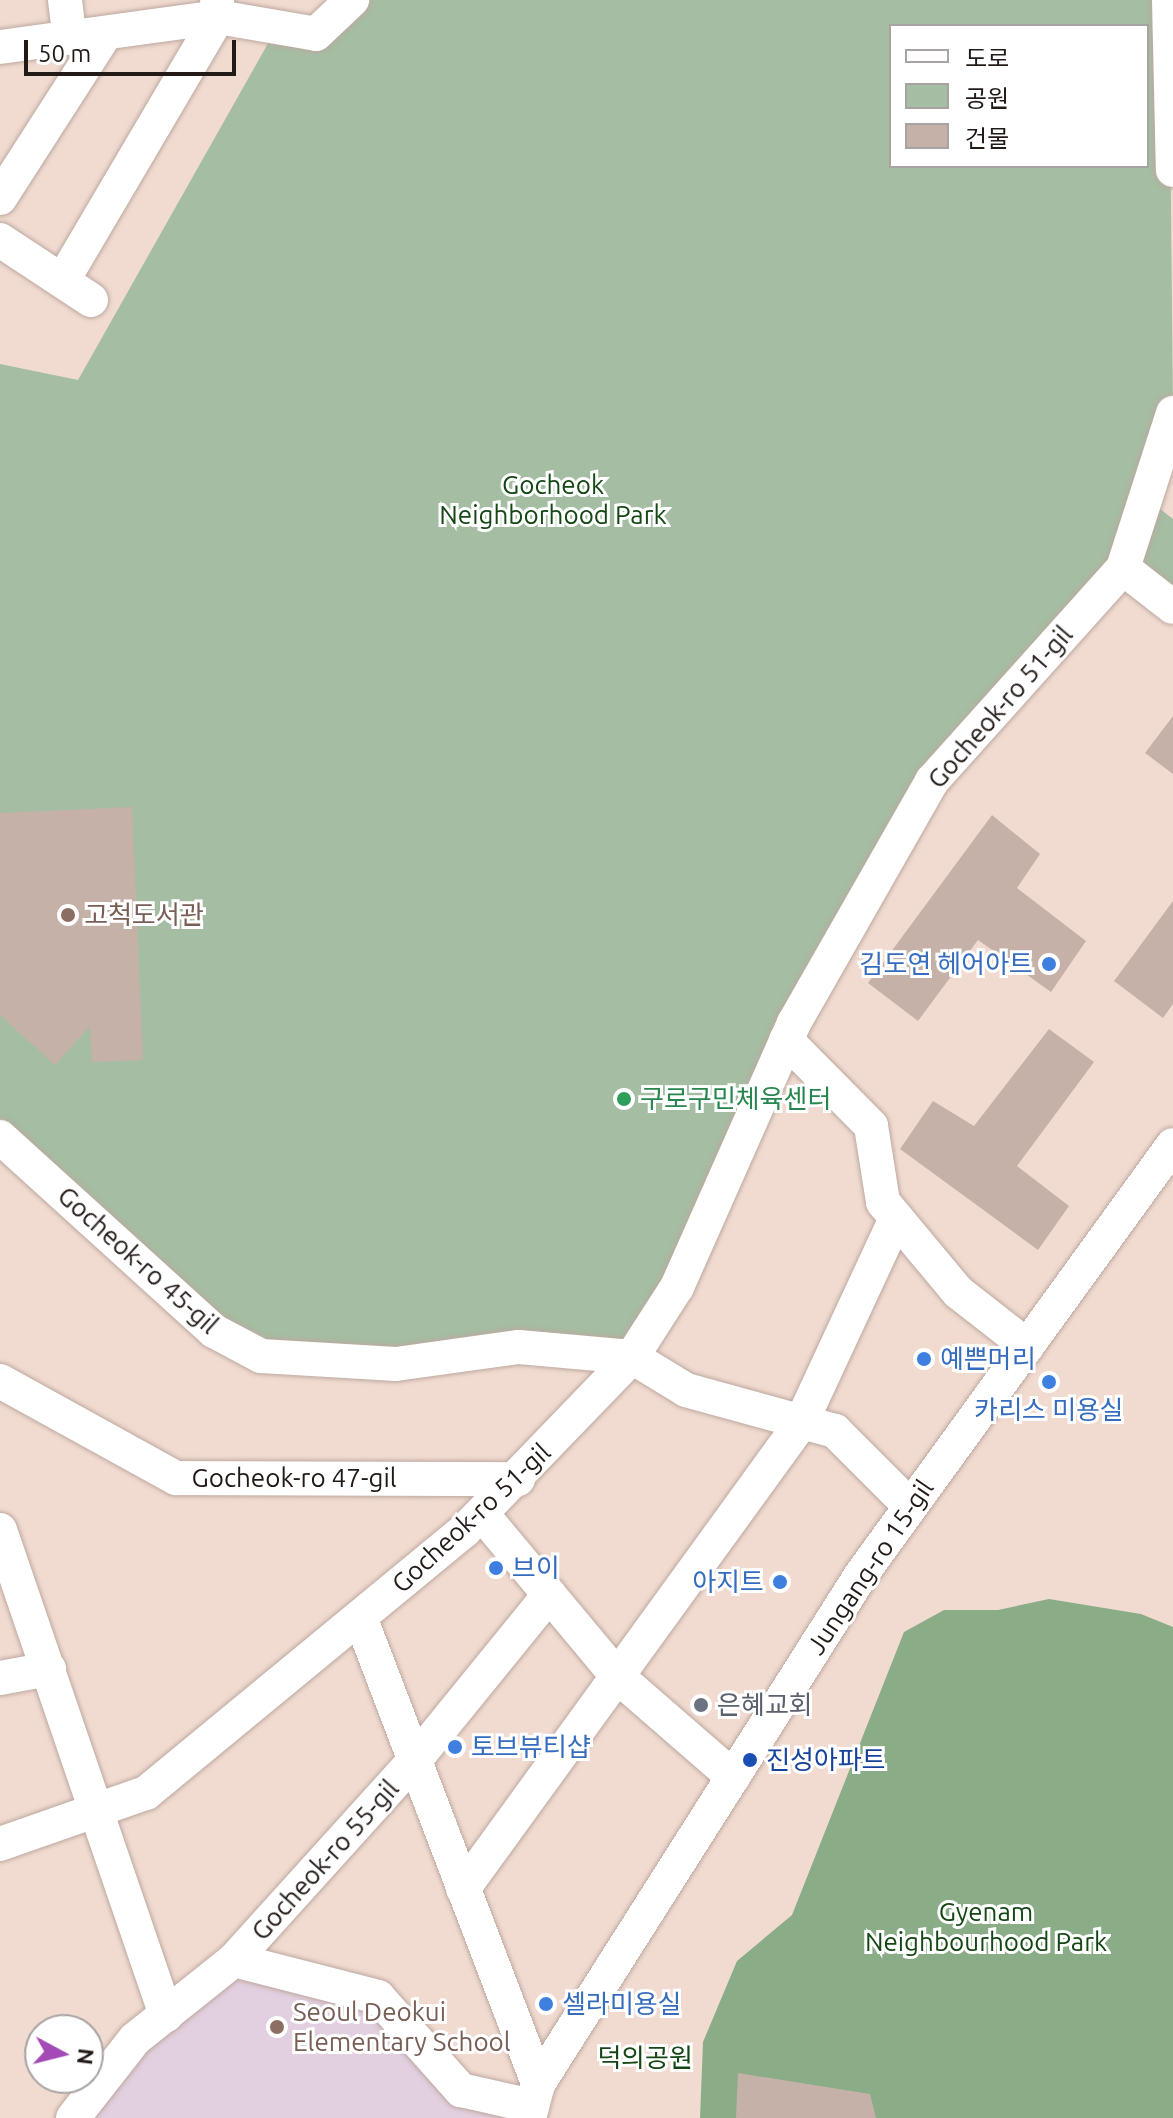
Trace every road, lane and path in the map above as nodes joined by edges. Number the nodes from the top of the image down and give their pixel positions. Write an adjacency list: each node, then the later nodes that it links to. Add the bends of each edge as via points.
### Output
1 (65, 0): 6 (street)
2 (352, 0): 4 (street, via 316,34)
3 (1169, 0): 8 (street)
4 (218, 8): 5 (street); 11 (street)
5 (106, 33): 6 (street); 9 (street)
6 (70, 38): 7 (street)
7 (0, 47)
8 (1173, 170)
9 (0, 198)
10 (0, 240): 11 (street)
11 (63, 280): 12 (street)
12 (91, 300)
13 (1173, 413): 14 (street, Gocheok-ro 51-gil)
14 (1123, 568): 15 (street); 16 (street, Gocheok-ro 51-gil, via 932,781)
15 (1173, 607)
16 (786, 1040): 19 (street, via 871,1126 883,1202); 21 (street, Gocheok-ro 51-gil, via 677,1287)
17 (0, 1137): 21 (street, Gocheok-ro 45-gil, via 214,1331 261,1356 396,1364 519,1347)
18 (1173, 1145): 20 (street, Jungang-ro 15-gil)
19 (896, 1218): 20 (street, via 958,1292); 23 (street)
20 (1027, 1346): 25 (street, Jungang-ro 15-gil)
21 (632, 1357): 23 (street, Gocheok-ro 45-gil, via 686,1390); 24 (street, Gocheok-ro 51-gil)
22 (0, 1381): 24 (street, Gocheok-ro 47-gil, via 176,1478)
23 (801, 1423): 25 (street, Gocheok-ro 45-gil, via 835,1431); 31 (street)
24 (518, 1479): 26 (street, Gocheok-ro 51-gil)
25 (910, 1506): 34 (street, Jungang-ro 15-gil)
26 (482, 1514): 28 (street); 29 (street, Gocheok-ro 51-gil)
27 (0, 1530): 30 (street)
28 (549, 1595): 31 (street); 33 (street, Gocheok-ro 55-gil)
29 (360, 1617): 33 (street, Gocheok-ro 55-gil); 35 (street, Gocheok-ro 51-gil, via 146,1793)
30 (49, 1669): 32 (street); 35 (street)
31 (617, 1676): 34 (street); 37 (street)
32 (0, 1678)
33 (415, 1760): 37 (street, Gocheok-ro 55-gil); 38 (street, Gocheok-ro 55-gil)
34 (733, 1777): 40 (street, Jungang-ro 15-gil)
35 (96, 1811): 36 (street, Gocheok-ro 51-gil); 39 (street)
36 (0, 1844)
37 (463, 1889): 40 (street)
38 (234, 1960): 39 (street, Gocheok-ro 55-gil); 40 (street, Gocheok-ro 55-gil, via 378,1997 461,2090)
39 (166, 2015): 41 (street, Gocheok-ro 55-gil, via 135,2039)
40 (533, 2103)
41 (73, 2118)

